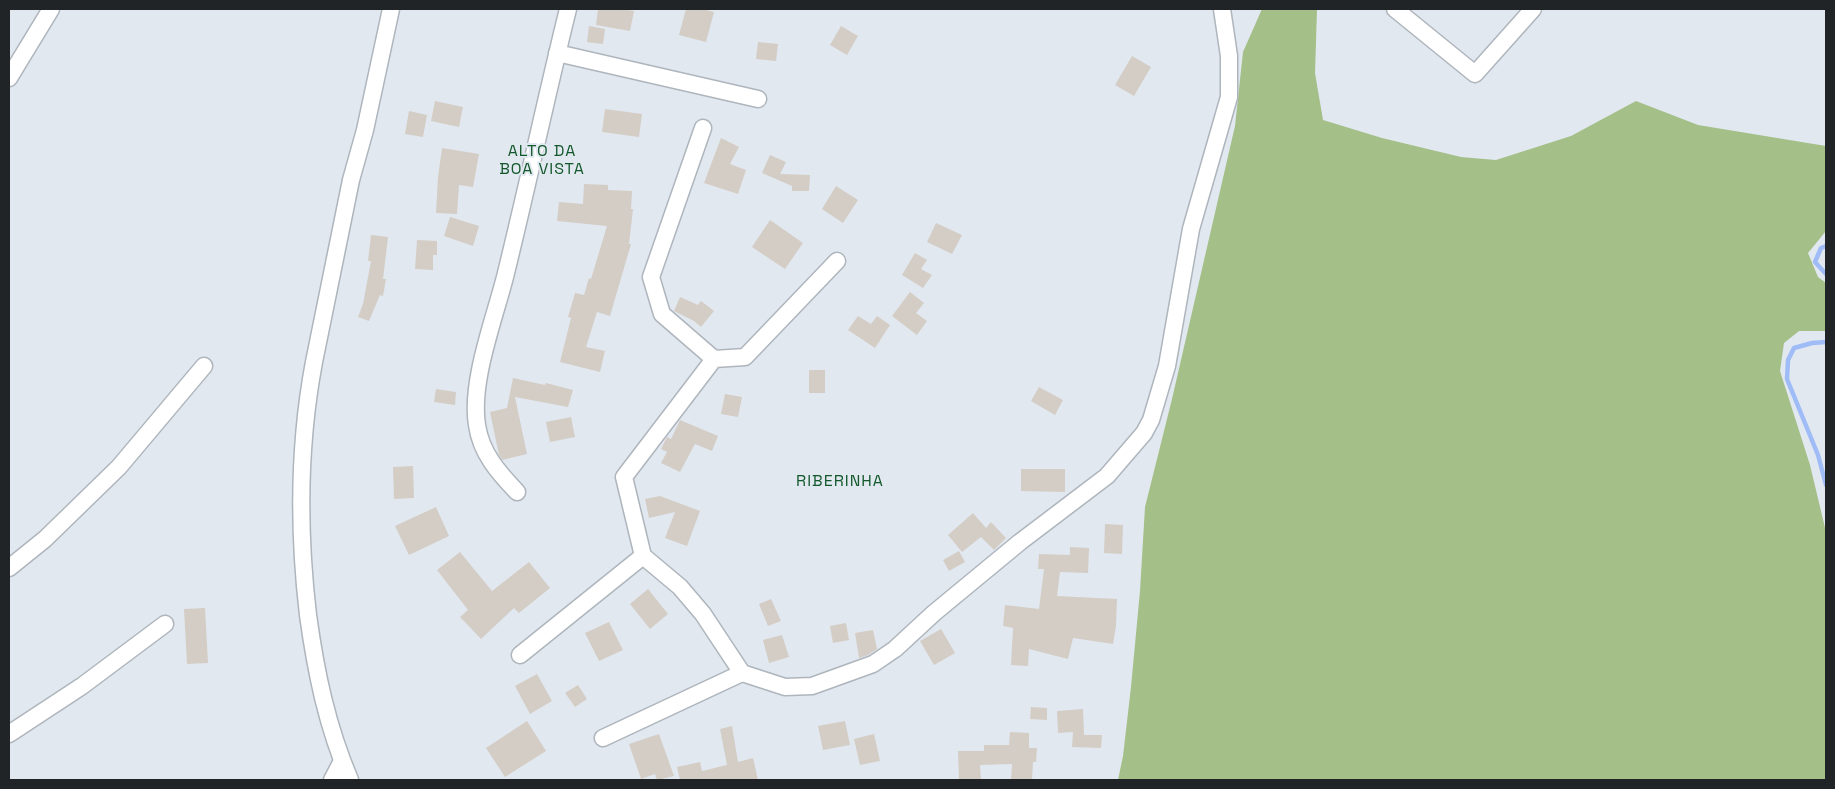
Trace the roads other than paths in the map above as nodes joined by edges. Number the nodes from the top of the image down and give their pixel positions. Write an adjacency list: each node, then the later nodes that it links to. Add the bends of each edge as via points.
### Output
1 (51, 9): 8 (street)
2 (391, 9): 22 (street, via 351,180 308,390 302,453 302,568 319,686)
3 (568, 9): 7 (street)
4 (1222, 9): 19 (street, via 1229,56 1229,97 1191,230 1167,366 1144,433 1107,476 1020,542 896,649 873,664 812,686 785,687)
5 (1395, 9): 6 (street, via 1475,74)
6 (1533, 9)
7 (557, 53): 9 (street); 14 (street, via 477,390 477,425 481,442 497,471)
8 (9, 78)
9 (758, 99)
10 (702, 128): 12 (street, via 651,277 662,314)
11 (837, 261): 12 (street, via 745,357)
12 (714, 359): 15 (street, via 624,477)
13 (204, 366): 16 (street, via 119,467 45,539)
14 (516, 492)
15 (643, 556): 18 (street); 19 (street, via 680,587)
16 (9, 568)
17 (165, 624): 20 (street, via 82,686)
18 (520, 655)
19 (742, 673): 21 (street)
20 (9, 734)
21 (602, 738)
22 (342, 761): 23 (street); 24 (street)
23 (332, 780)
24 (350, 780)

